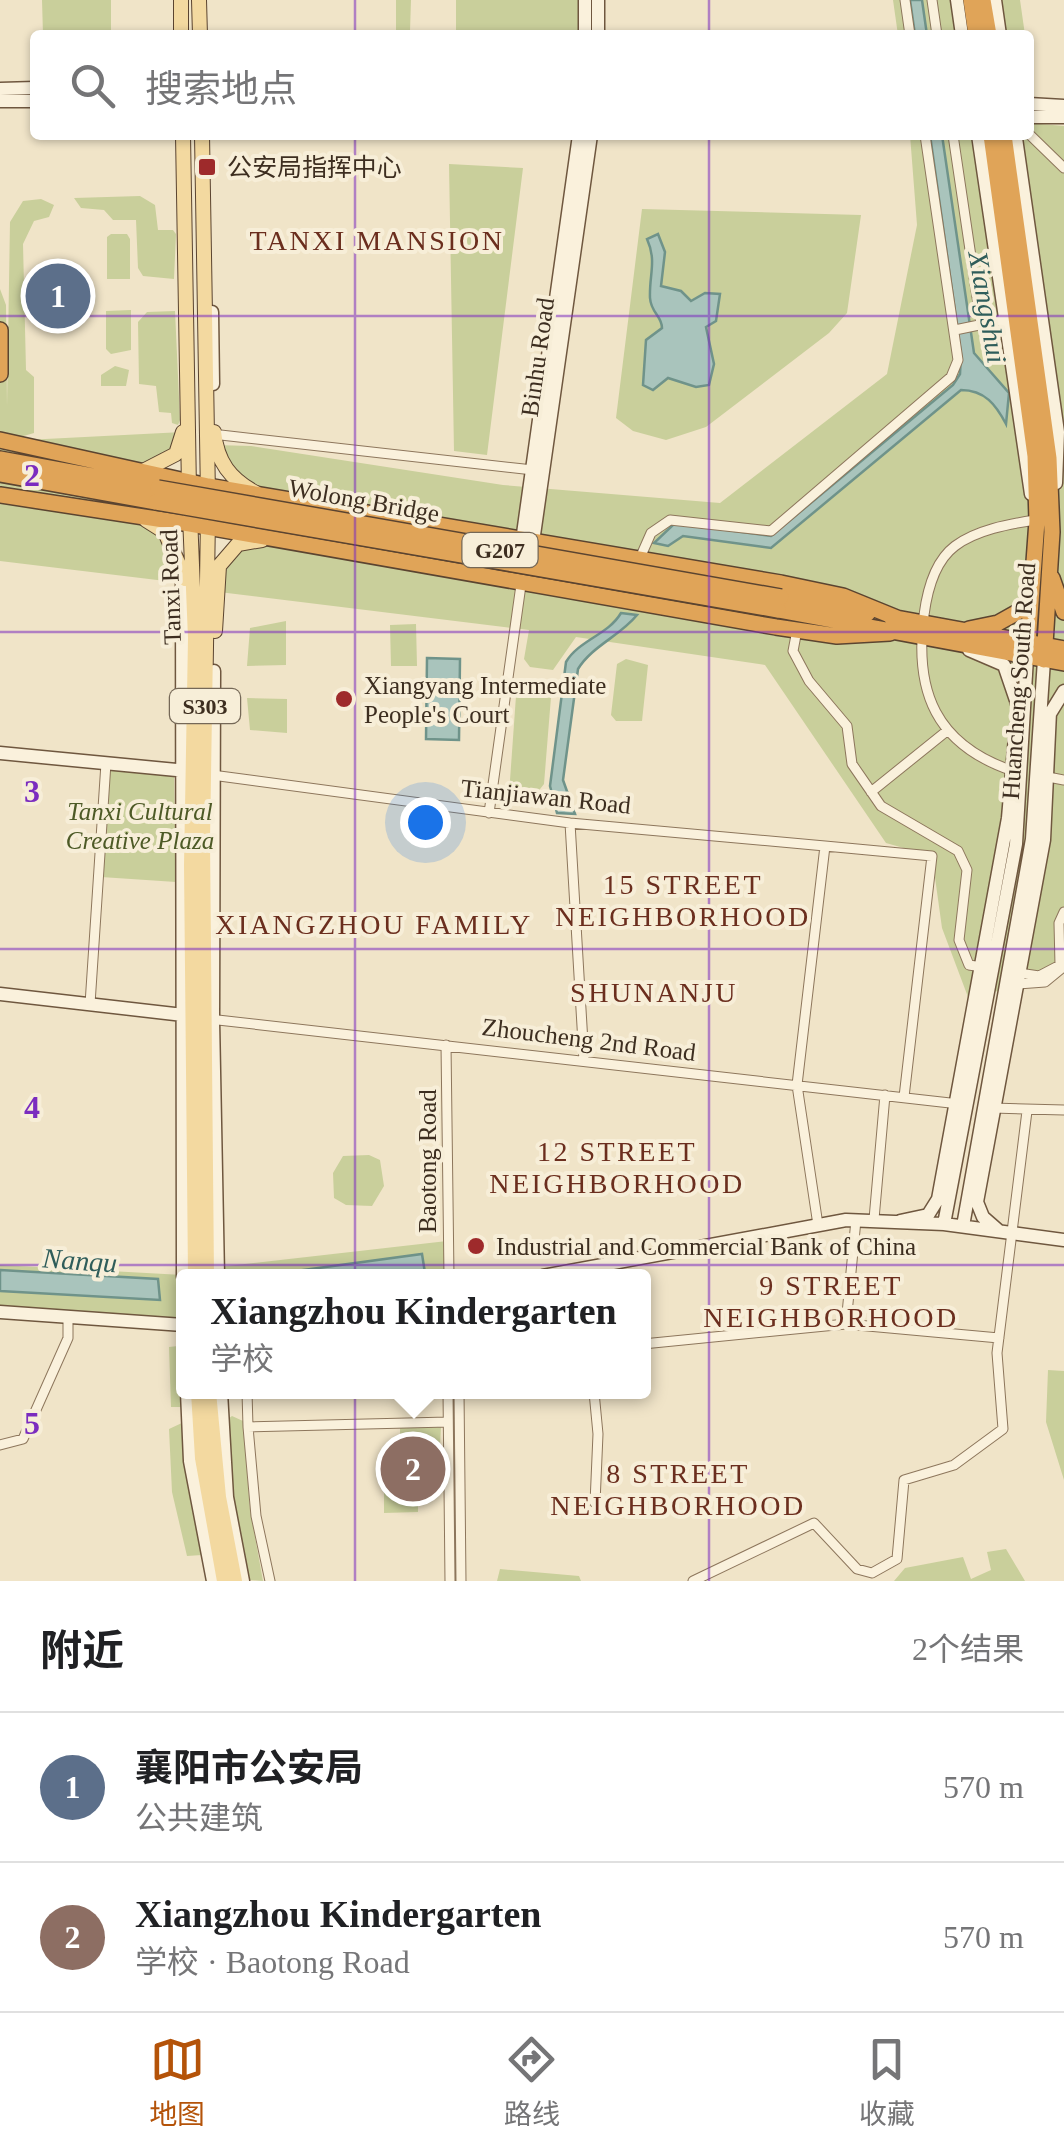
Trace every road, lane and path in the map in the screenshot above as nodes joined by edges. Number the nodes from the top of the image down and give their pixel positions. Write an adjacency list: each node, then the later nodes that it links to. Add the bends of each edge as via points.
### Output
1 (178, 0): 11 (main road)
2 (202, 0): 12 (main road)
3 (585, 0): 13 (street)
4 (598, 0): 14 (street)
5 (904, 0): 15 (street)
6 (932, 0): 16 (street)
7 (956, 0): 17 (street)
8 (971, 0): 18 (highway)
9 (984, 0): 19 (highway)
10 (994, 0): 20 (street)
11 (179, 30)
12 (203, 30)
13 (585, 30)
14 (598, 30)
15 (909, 30)
16 (936, 30)
17 (961, 30)
18 (975, 30)
19 (988, 30)
20 (999, 30)
21 (0, 88): 22 (street)
22 (30, 88)
23 (30, 101): 24 (street)
24 (0, 102)
25 (1064, 106): 26 (street)
26 (1034, 111): 27 (street)
27 (1064, 117)
28 (181, 140): 46 (main road, Tanxi Road / S303)
29 (181, 140): 50 (street)
30 (207, 140): 47 (main road, Tanxi Road / S303)
31 (207, 140): 49 (street)
32 (581, 140): 56 (street, Binhu Road)
33 (581, 140): 64 (street, Binhu Road)
34 (926, 140): 45 (street)
35 (953, 140): 43 (street)
36 (979, 140): 42 (street)
37 (992, 140): 51 (highway, Huancheng South Road)
38 (1015, 140): 51 (highway, Huancheng South Road, via 1008,161)
39 (1018, 140): 54 (street, via 1058,432)
40 (1024, 140): 41 (street)
41 (1064, 168)
42 (1008, 319): 43 (street); 67 (street)
43 (980, 324): 45 (street)
44 (0, 330): 48 (highway)
45 (955, 330): 72 (street, via 958,360 951,377 771,531 670,520 651,533)
46 (187, 367): 50 (main road); 59 (main road, Tanxi Road / S303)
47 (206, 368): 49 (main road); 52 (main road, Tanxi Road / S303)
48 (0, 374)
49 (213, 384): 52 (main road)
50 (182, 385): 57 (main road, via 182,446 168,461)
51 (1037, 403): 54 (highway, Huancheng South Road)
52 (210, 434): 56 (street); 60 (main road, Tanxi Road / S303); 61 (main road, via 228,472)
53 (0, 440): 57 (highway)
54 (1052, 457): 67 (highway, Huancheng South Road)
55 (0, 459): 76 (highway, Wolong Bridge / G207, bridge)
56 (533, 470): 64 (street, Binhu Road)
57 (143, 471): 59 (highway)
58 (0, 474): 76 (highway, Wolong Bridge / G207, bridge)
59 (189, 482): 60 (highway); 65 (main road, Tanxi Road / S303)
60 (208, 486): 61 (highway); 66 (main road, Tanxi Road / S303)
61 (259, 494): 68 (highway)
62 (0, 495): 63 (highway)
63 (136, 516): 65 (highway); 73 (main road, via 165,532)
64 (531, 519): 68 (street); 69 (street, Binhu Road); 71 (street)
65 (190, 524): 66 (highway); 79 (main road, Tanxi Road / S303)
66 (208, 527): 70 (highway); 88 (main road, Tanxi Road / S303)
67 (1041, 528): 74 (highway, Huancheng South Road); 81 (street, via 985,532 954,547 937,570)
68 (491, 532): 69 (highway)
69 (528, 538): 71 (highway); 75 (street, Binhu Road)
70 (282, 540): 75 (highway); 86 (main road, via 238,544 219,566)
71 (561, 544): 72 (highway)
72 (640, 558): 78 (highway, via 843,596)
73 (181, 564): 79 (main road); 97 (street)
74 (1042, 573): 77 (highway); 82 (highway, via 1025,608); 84 (highway, Huancheng South Road)
75 (521, 585): 80 (highway); 100 (street)
76 (779, 604): 78 (highway, Wolong Bridge / G207)
77 (1064, 612)
78 (893, 626): 80 (highway, via 837,636); 81 (highway, G207)
79 (194, 630): 97 (main road, Tanxi Road / S303)
80 (797, 630): 99 (street, via 793,651 808,681 847,726 852,764)
81 (922, 631): 82 (highway, G207); 91 (street, via 920,667 930,702)
82 (960, 638): 84 (highway, G207); 89 (street, via 1004,665)
83 (1064, 649): 84 (highway, G207)
84 (1036, 652): 85 (highway, G207); 92 (street, Huancheng South Road); 93 (street, Huancheng South Road)
85 (1064, 664)
86 (214, 671): 88 (main road); 97 (street)
87 (1064, 691): 90 (street)
88 (205, 694): 97 (main road, Tanxi Road / S303)
89 (1018, 704): 92 (street); 96 (street)
90 (1050, 712): 93 (street); 98 (street)
91 (948, 730): 96 (street, via 984,761); 99 (street)
92 (1023, 731): 96 (street, Huancheng South Road)
93 (1039, 738): 98 (street, Huancheng South Road)
94 (0, 754): 95 (street, Tianjiawan Road)
95 (106, 763): 97 (street, Tianjiawan Road); 112 (street)
96 (1017, 772): 98 (street); 102 (street); 105 (street, Huancheng South Road)
97 (198, 773): 100 (street, Tianjiawan Road); 113 (main road, Tanxi Road / S303); 113 (street)
98 (1051, 778): 101 (street); 104 (street, Huancheng South Road)
99 (871, 792): 109 (street, via 881,806 958,851 966,870 960,940 969,965)
100 (489, 813): 103 (street, Tianjiawan Road)
101 (1047, 815): 104 (street); 110 (street)
102 (1008, 818): 105 (street); 109 (street)
103 (570, 823): 106 (street, Tianjiawan Road); 115 (street)
104 (1032, 839): 120 (street, Huancheng South Road)
105 (1016, 844): 119 (street, Huancheng South Road)
106 (825, 846): 116 (street); 118 (street, Tianjiawan Road, via 932,856)
107 (1064, 912): 110 (street, via 1060,965)
108 (1064, 966): 110 (street, via 1045,982)
109 (982, 967): 119 (street)
110 (1019, 979): 120 (street)
111 (0, 994): 112 (street, Zhoucheng 2nd Road)
112 (90, 1004): 113 (street, Zhoucheng 2nd Road)
113 (200, 1018): 114 (street, Zhoucheng 2nd Road); 131 (street); 132 (main road, Tanxi Road / S303); 133 (main road, Tanxi Road / S303); 134 (street)
114 (446, 1045): 115 (street, Zhoucheng 2nd Road); 135 (street, Baotong Road)
115 (584, 1060): 116 (street, Zhoucheng 2nd Road)
116 (797, 1085): 117 (street, Zhoucheng 2nd Road); 127 (street)
117 (885, 1095): 118 (street, Zhoucheng 2nd Road); 123 (street)
118 (904, 1097): 119 (street, Zhoucheng 2nd Road)
119 (961, 1104): 125 (street, via 935,1208); 126 (street, Huancheng South Road)
120 (988, 1107): 122 (street); 128 (street, Huancheng South Road); 129 (street, via 976,1202)
121 (1064, 1110): 122 (street)
122 (1028, 1112): 129 (street)
123 (874, 1218): 124 (street); 125 (street)
124 (856, 1220): 127 (street); 140 (street)
125 (900, 1221): 126 (street)
126 (944, 1224): 128 (street)
127 (818, 1225): 136 (street)
128 (963, 1226): 129 (street)
129 (1006, 1232): 130 (street); 141 (street)
130 (1064, 1240)
131 (184, 1269)
132 (194, 1269)
133 (207, 1269)
134 (218, 1269)
135 (449, 1269)
136 (604, 1269)
137 (0, 1312): 138 (street)
138 (68, 1317): 139 (street); 156 (street, via 68,1338 23,1440)
139 (176, 1324)
140 (846, 1324): 141 (street); 142 (street)
141 (1000, 1338): 166 (street, via 1003,1429 954,1466 904,1480 897,1559 872,1574 858,1568 814,1523)
142 (651, 1343)
143 (187, 1399): 153 (street)
144 (199, 1399): 157 (main road)
145 (209, 1399): 157 (main road)
146 (221, 1399): 152 (street)
147 (247, 1399): 151 (street)
148 (448, 1399): 154 (street)
149 (459, 1399): 165 (street)
150 (595, 1399): 158 (street)
151 (248, 1411): 152 (street); 155 (street)
152 (222, 1412): 157 (street); 159 (street)
153 (188, 1416): 157 (street); 160 (street, via 190,1462)
154 (448, 1422): 155 (street); 164 (street)
155 (248, 1427): 163 (street)
156 (0, 1445)
157 (208, 1456): 159 (main road); 160 (main road)
158 (594, 1503)
159 (225, 1508): 161 (main road); 162 (street)
160 (217, 1574)
161 (235, 1581)
162 (244, 1581)
163 (270, 1581)
164 (450, 1581)
165 (461, 1581)
166 (693, 1581)

